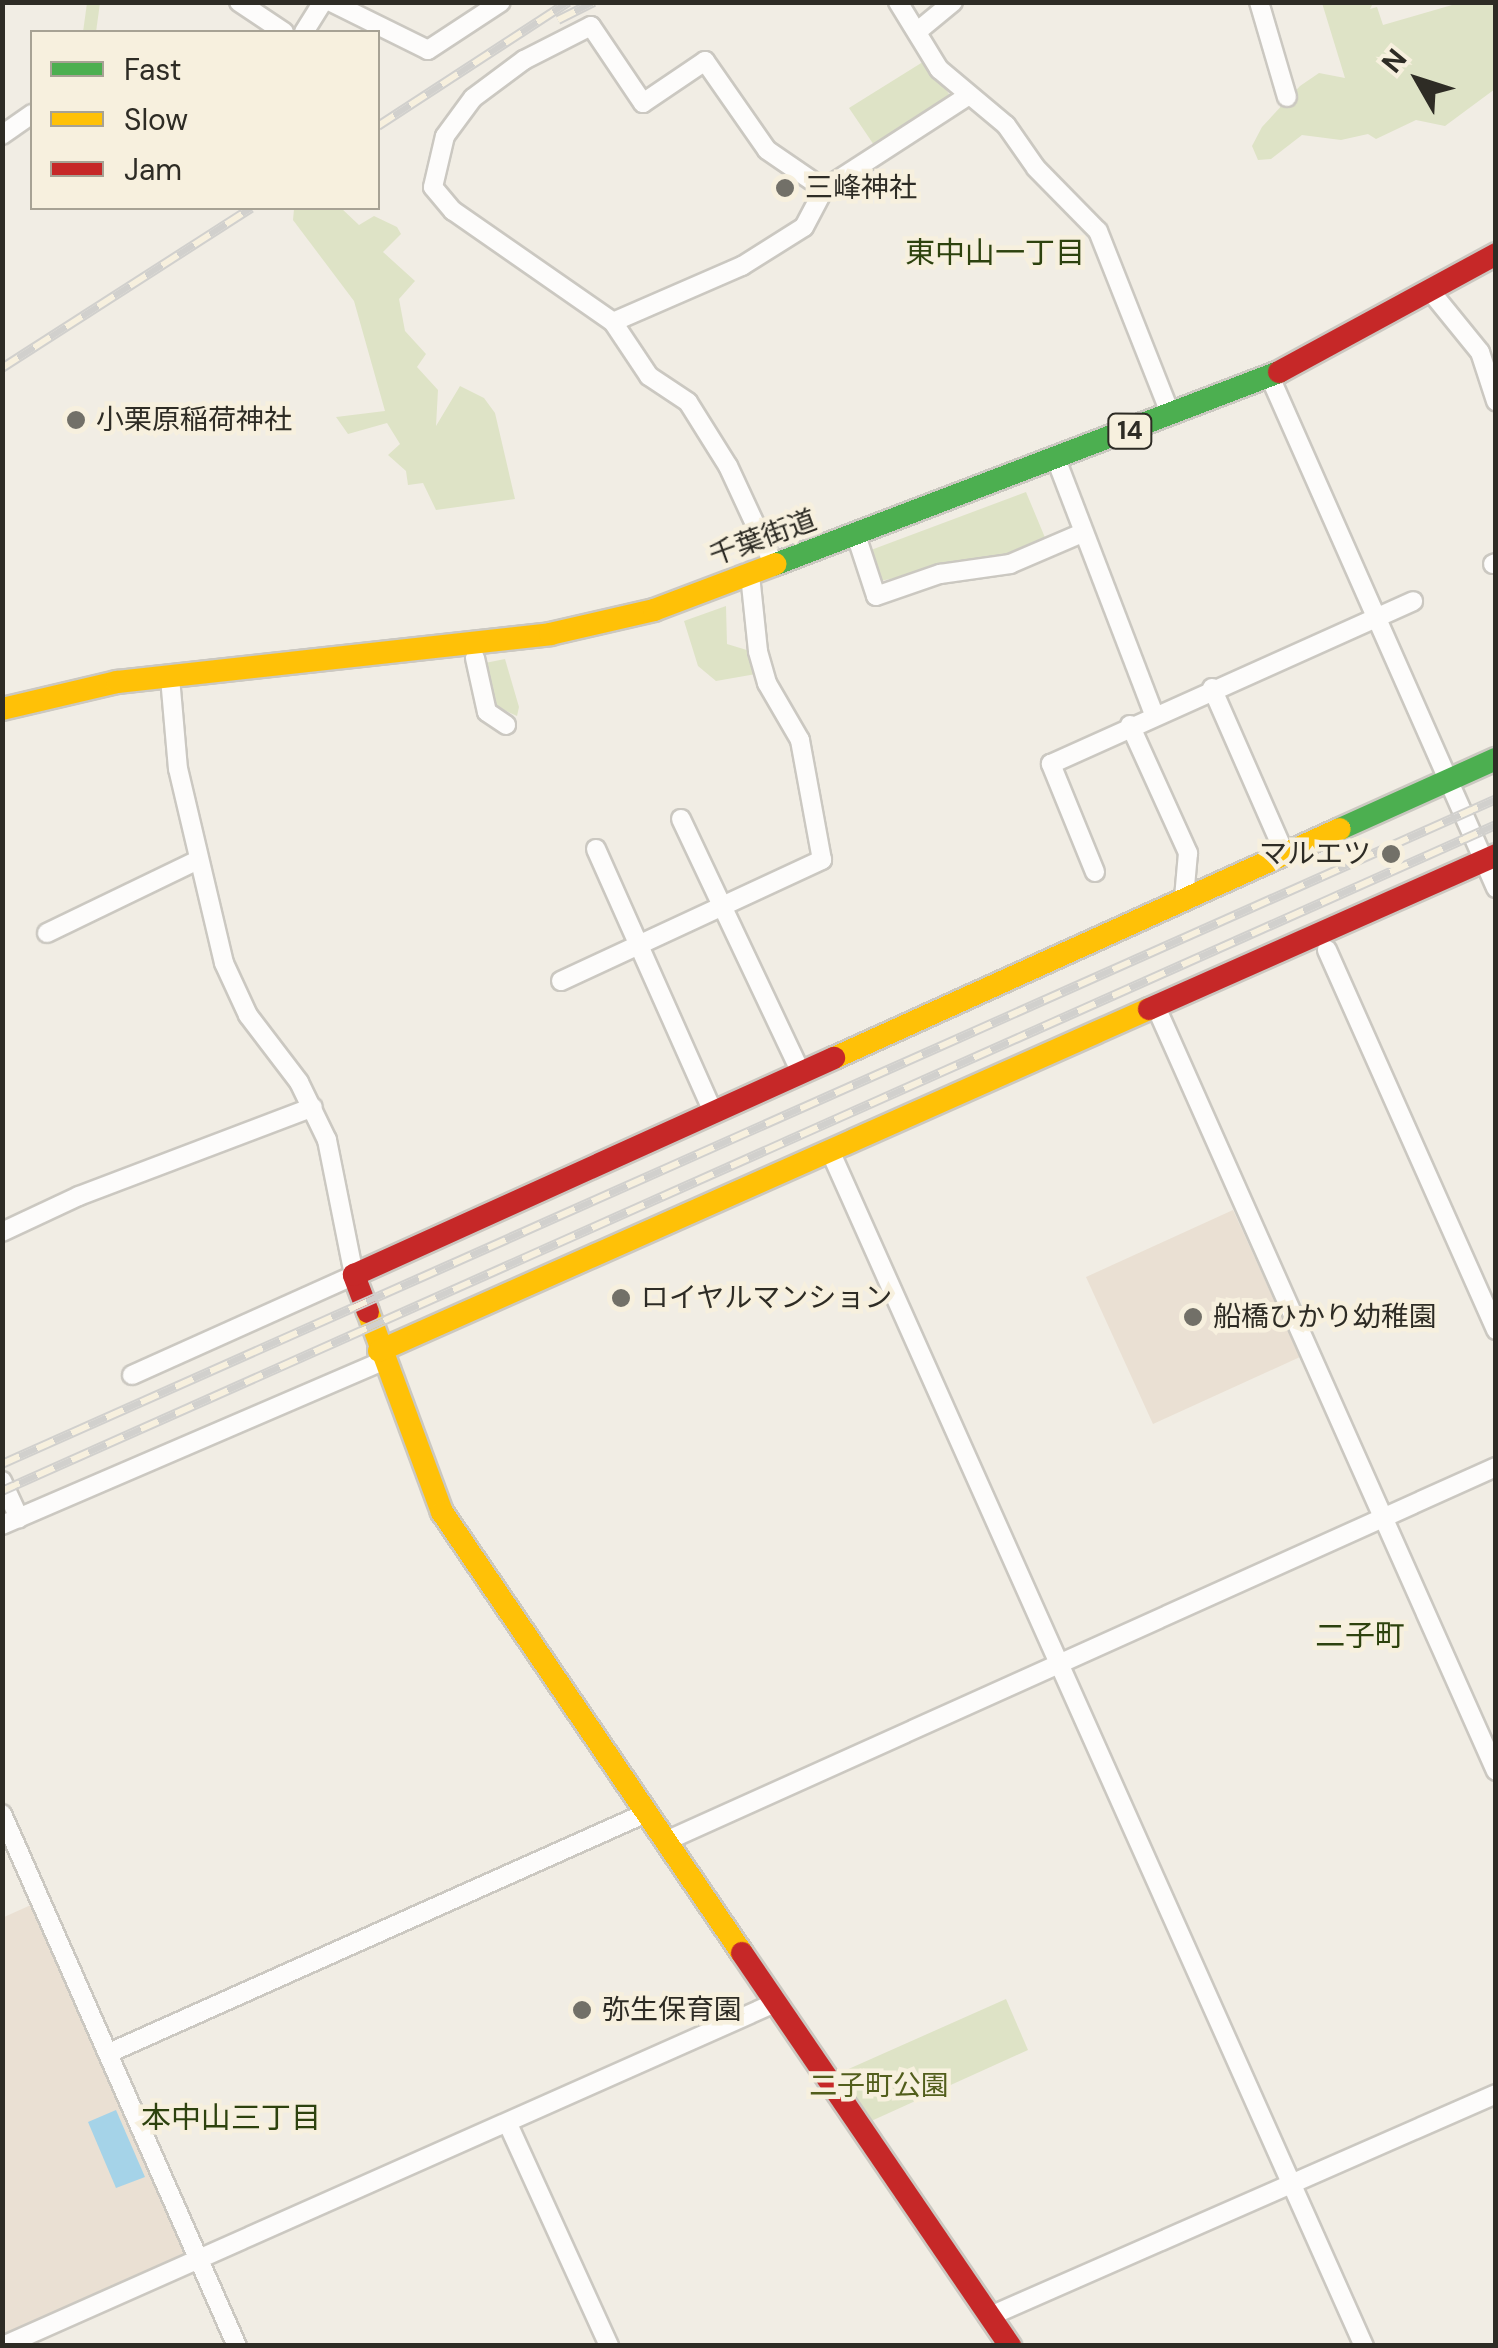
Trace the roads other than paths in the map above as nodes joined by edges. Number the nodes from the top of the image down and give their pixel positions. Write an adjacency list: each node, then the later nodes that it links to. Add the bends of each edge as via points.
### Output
1 (239, 2): 7 (street)
2 (327, 2): 3 (street, via 428,50); 8 (street)
3 (501, 2)
4 (898, 2): 9 (street)
5 (952, 2): 9 (street)
6 (1260, 2): 11 (street)
7 (281, 30)
8 (306, 30)
9 (919, 30): 10 (street, via 939,69)
10 (966, 97): 14 (street); 20 (street, via 1006,125 1109,247)
11 (1286, 97)
12 (30, 115): 13 (street)
13 (2, 135)
14 (824, 189): 17 (street, via 804,228 742,266); 17 (street, via 767,150 705,60 643,103 591,26 524,60 473,98 445,136 433,187 453,211)
15 (1496, 254): 16 (main road, 千葉街道 / 14)
16 (1432, 292): 18 (main road, 千葉街道 / 14); 19 (street, via 1480,352)
17 (613, 322): 24 (street, via 649,376 688,402 728,466)
18 (1270, 377): 20 (main road, 千葉街道 / 14); 27 (street)
19 (1496, 402)
20 (1171, 415): 21 (main road, 千葉街道 / 14)
21 (1056, 459): 22 (street); 23 (main road, 千葉街道 / 14)
22 (1082, 533): 23 (street, via 1010,564 940,574 876,596); 32 (street)
23 (856, 536): 24 (main road, 千葉街道 / 14)
24 (774, 566): 25 (main road, 千葉街道 / 14)
25 (750, 575): 29 (main road, 千葉街道 / 14, via 654,610 550,634); 45 (street, via 758,652 766,683 800,740 822,860)
26 (1413, 600): 27 (street)
27 (1376, 616): 30 (street); 36 (street)
28 (475, 658): 33 (street, via 487,712)
29 (170, 677): 31 (main road, 千葉街道 / 14, via 70,689); 41 (street)
30 (1212, 688): 32 (street); 39 (street)
31 (2, 709)
32 (1154, 714): 34 (street)
33 (506, 725)
34 (1130, 725): 42 (street, via 1051,764); 44 (street, via 1188,853)
35 (1496, 758): 36 (main road)
36 (1448, 780): 39 (main road); 40 (street)
37 (680, 819): 45 (street)
38 (596, 849): 47 (street)
39 (1284, 852): 44 (main road)
40 (1490, 857): 43 (street); 50 (main road)
41 (196, 861): 46 (street); 52 (street, via 232,983)
42 (1095, 872)
43 (1496, 888)
44 (1184, 898): 51 (main road)
45 (720, 907): 47 (street); 51 (street)
46 (47, 934)
47 (638, 946): 49 (street); 53 (street)
48 (1327, 950): 57 (street)
49 (561, 982)
50 (1156, 1008): 54 (main road); 62 (street)
51 (799, 1069): 53 (main road)
52 (313, 1107): 55 (street, via 78,1196); 56 (street, via 327,1140)
53 (712, 1109): 56 (main road)
54 (832, 1153): 58 (main road); 64 (street)
55 (2, 1232)
56 (354, 1275): 58 (main road); 59 (street)
57 (1496, 1330)
58 (380, 1356): 63 (street); 67 (main road, via 442,1512)
59 (132, 1375)
60 (1496, 1468): 62 (street)
61 (2, 1481): 63 (street)
62 (1385, 1517): 64 (street); 65 (street)
63 (10, 1522)
64 (1059, 1664): 68 (street); 73 (street)
65 (1496, 1771)
66 (2, 1814): 70 (street)
67 (646, 1814): 68 (main road); 70 (street)
68 (666, 1841): 69 (main road)
69 (775, 2004): 72 (street); 75 (main road)
70 (109, 2053): 74 (street)
71 (1496, 2094): 73 (street)
72 (508, 2124): 74 (street); 79 (street)
73 (1292, 2186): 75 (street); 76 (street)
74 (202, 2260): 77 (street); 78 (street)
75 (988, 2318): 80 (main road)
76 (1362, 2341): 81 (street)
77 (3, 2346)
78 (238, 2346)
79 (609, 2346)
80 (1010, 2346)
81 (1340, 2346)

